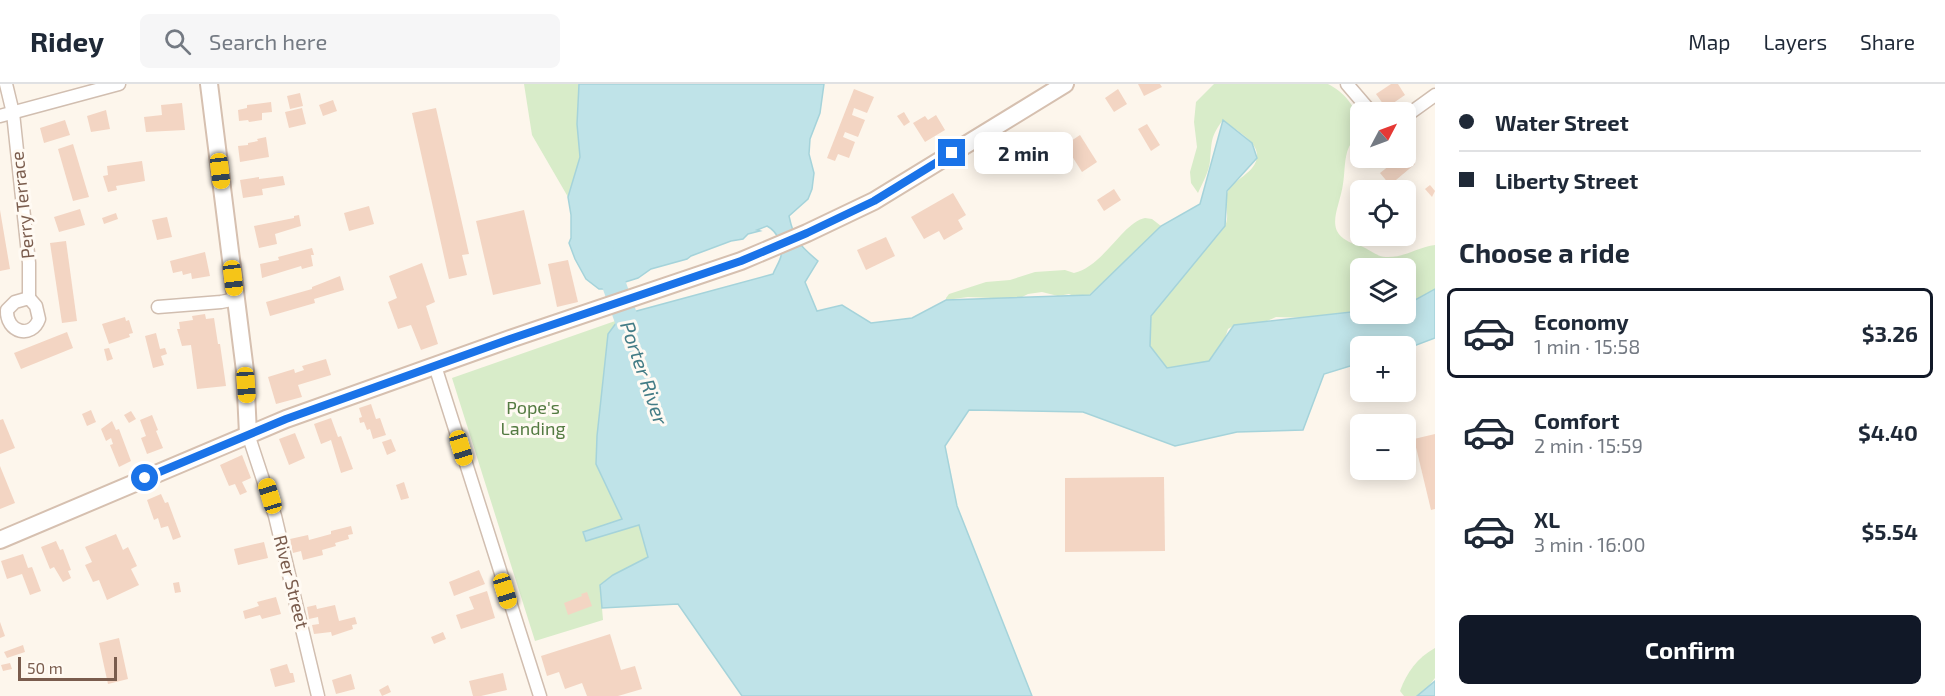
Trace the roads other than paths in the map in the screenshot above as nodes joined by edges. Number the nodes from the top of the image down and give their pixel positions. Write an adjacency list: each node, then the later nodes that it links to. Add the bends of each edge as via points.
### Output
1 (6, 84): 9 (street, Perry Terrace)
2 (119, 84): 9 (street)
3 (209, 84): 12 (street)
4 (1065, 84): 14 (street, via 874,201 807,233 741,261)
5 (1347, 84): 7 (street)
6 (1435, 95): 8 (street)
7 (1362, 102)
8 (1416, 109)
9 (13, 113): 10 (street); 11 (street, Perry Terrace)
10 (0, 116)
11 (29, 298)
12 (236, 299): 13 (street); 15 (street)
13 (158, 307)
14 (435, 366): 15 (street); 18 (street)
15 (248, 434): 16 (street); 17 (street, River Street, via 275,516)
16 (0, 540)
17 (318, 696)
18 (540, 696)

